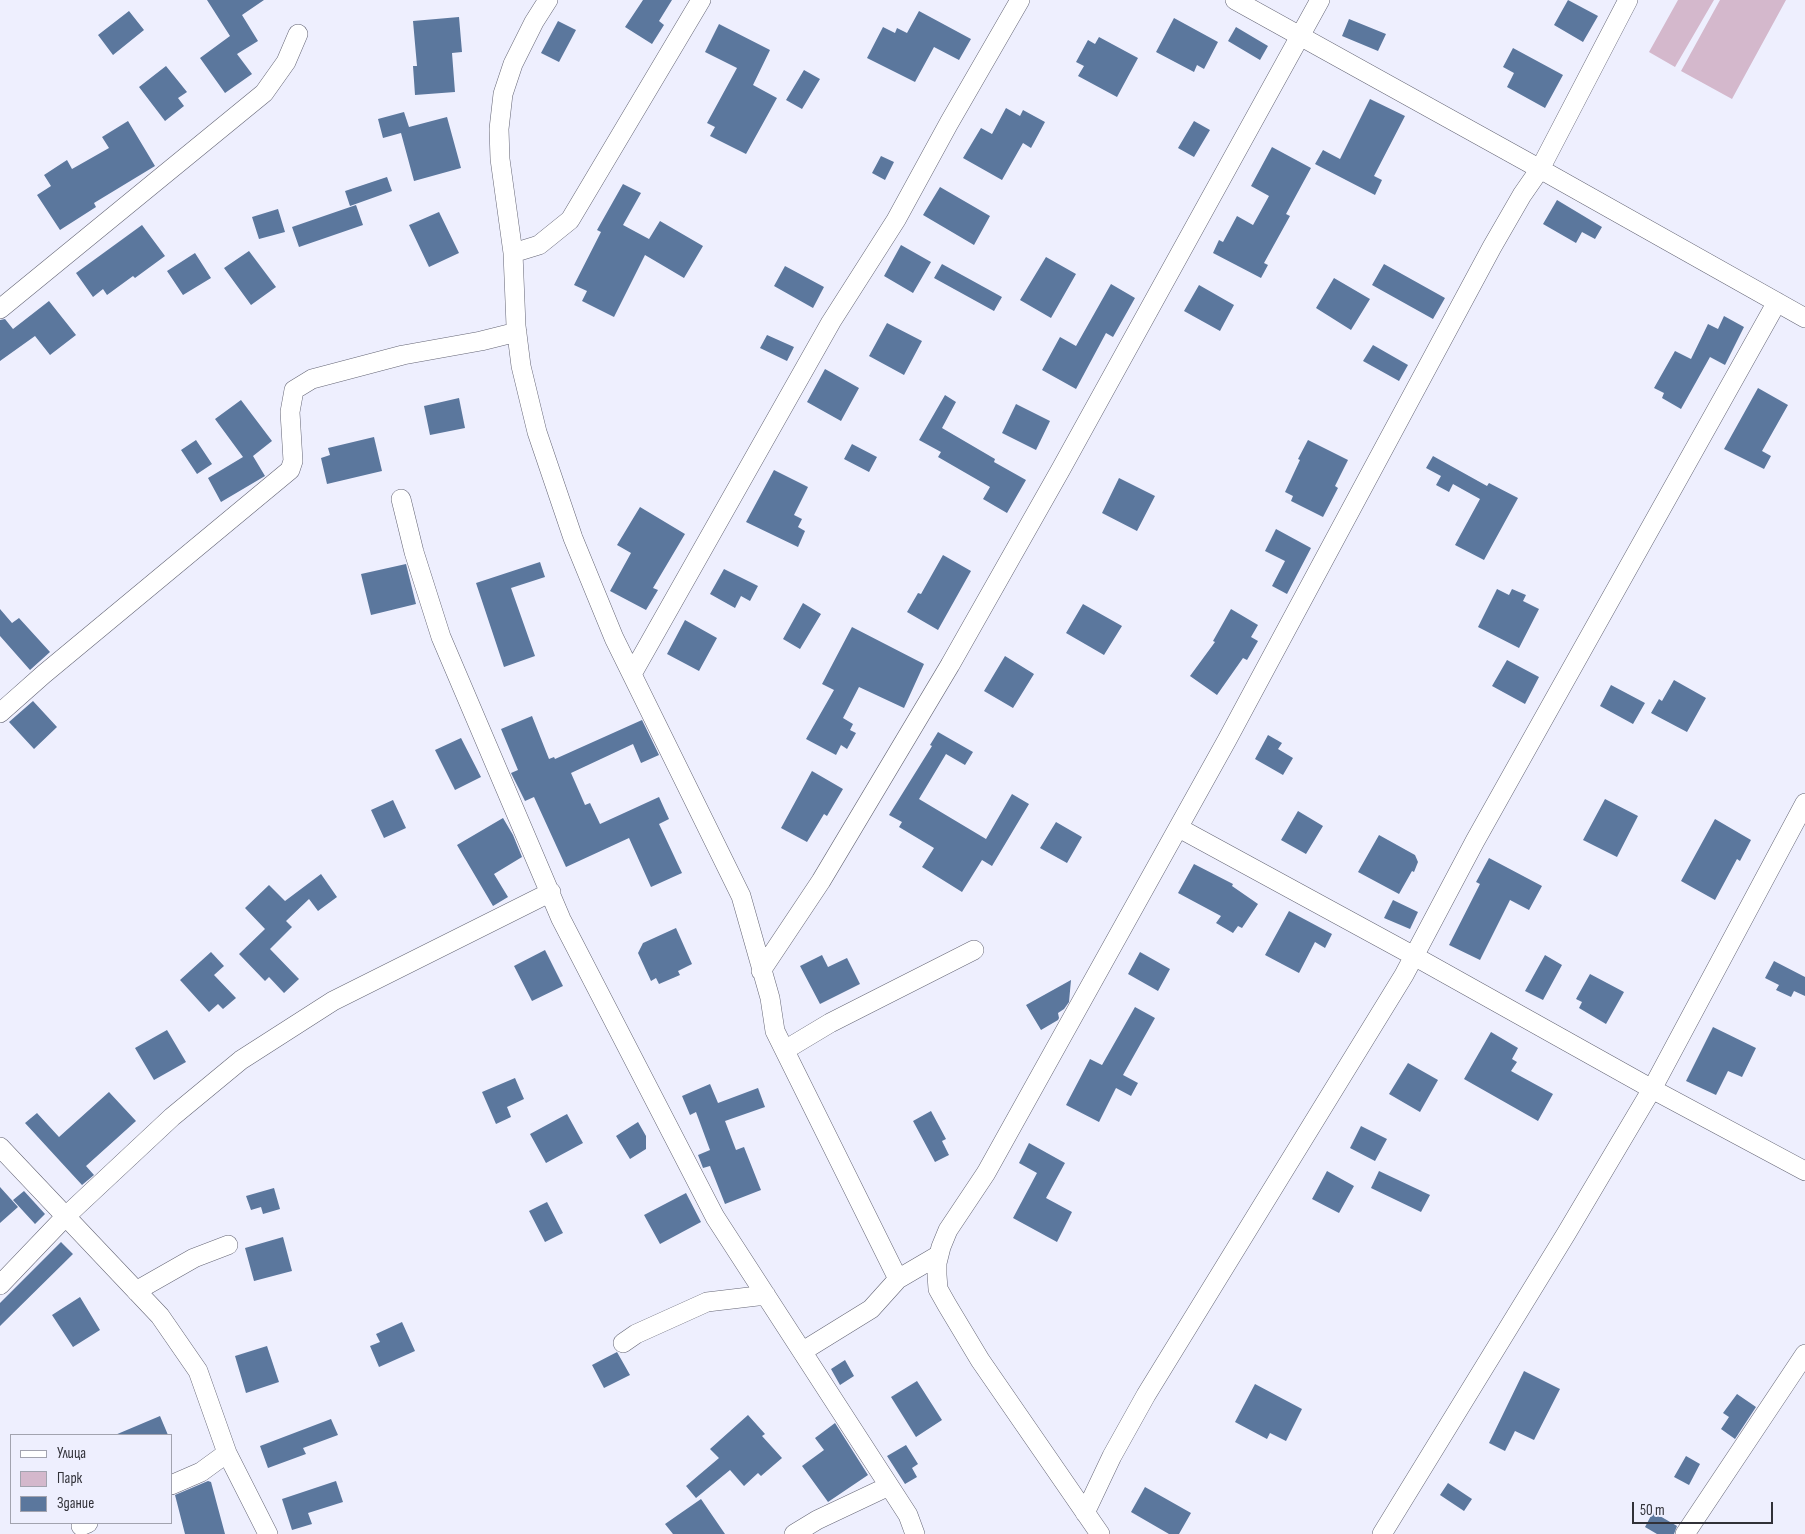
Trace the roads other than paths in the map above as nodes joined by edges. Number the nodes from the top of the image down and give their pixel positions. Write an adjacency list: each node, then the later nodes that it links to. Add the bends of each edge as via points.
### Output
1 (548, 0): 10 (street, via 513,64 503,94 500,159)
2 (701, 0): 10 (street, via 570,220 539,245)
3 (1020, 0): 16 (street, via 896,220 816,348)
4 (1235, 0): 8 (street)
5 (1320, 0): 8 (street)
6 (1628, 0): 9 (street)
7 (298, 34): 12 (street, via 286,62 264,93)
8 (1300, 36): 9 (street); 23 (street, via 950,665 821,881)
9 (1540, 169): 11 (street); 19 (street, via 1492,247)
10 (513, 253): 14 (street)
11 (1777, 302): 13 (street); 22 (street)
12 (0, 309)
13 (1805, 318)
14 (517, 332): 16 (street, via 521,366 543,450 574,538); 17 (street, via 394,357 312,379 294,390 290,412 293,461 290,470)
15 (401, 499): 20 (street, via 441,637)
16 (632, 674): 23 (street, via 741,896)
17 (0, 713)
18 (1805, 803): 25 (street)
19 (1179, 828): 22 (street); 30 (street, via 986,1173 948,1230)
20 (551, 892): 28 (street, via 333,1001 241,1060 172,1117); 34 (street, via 561,919 715,1217)
21 (974, 950): 24 (street, via 830,1023)
22 (1414, 956): 25 (street); 41 (street, via 1146,1395 1112,1456)
23 (761, 971): 24 (street, via 770,998 775,1031)
24 (785, 1050): 31 (street)
25 (1652, 1089): 27 (street); 46 (street)
26 (0, 1147): 28 (street)
27 (1805, 1170)
28 (65, 1217): 32 (street); 33 (street)
29 (228, 1245): 33 (street, via 194,1258)
30 (939, 1255): 31 (street); 41 (street, via 938,1289 947,1305 980,1360)
31 (898, 1279): 36 (street, via 871,1309)
32 (0, 1285)
33 (136, 1291): 38 (street, via 160,1316 198,1371)
34 (766, 1295): 35 (street, via 707,1302); 36 (street)
35 (623, 1343)
36 (803, 1351): 40 (street)
37 (1805, 1354): 47 (street)
38 (227, 1453): 39 (street, via 201,1472); 42 (street)
39 (172, 1485)
40 (889, 1486): 43 (street); 44 (street, via 908,1515)
41 (1086, 1513): 45 (street)
42 (268, 1534)
43 (794, 1534)
44 (915, 1534)
45 (1100, 1534)
46 (1382, 1534)
47 (1685, 1534)

